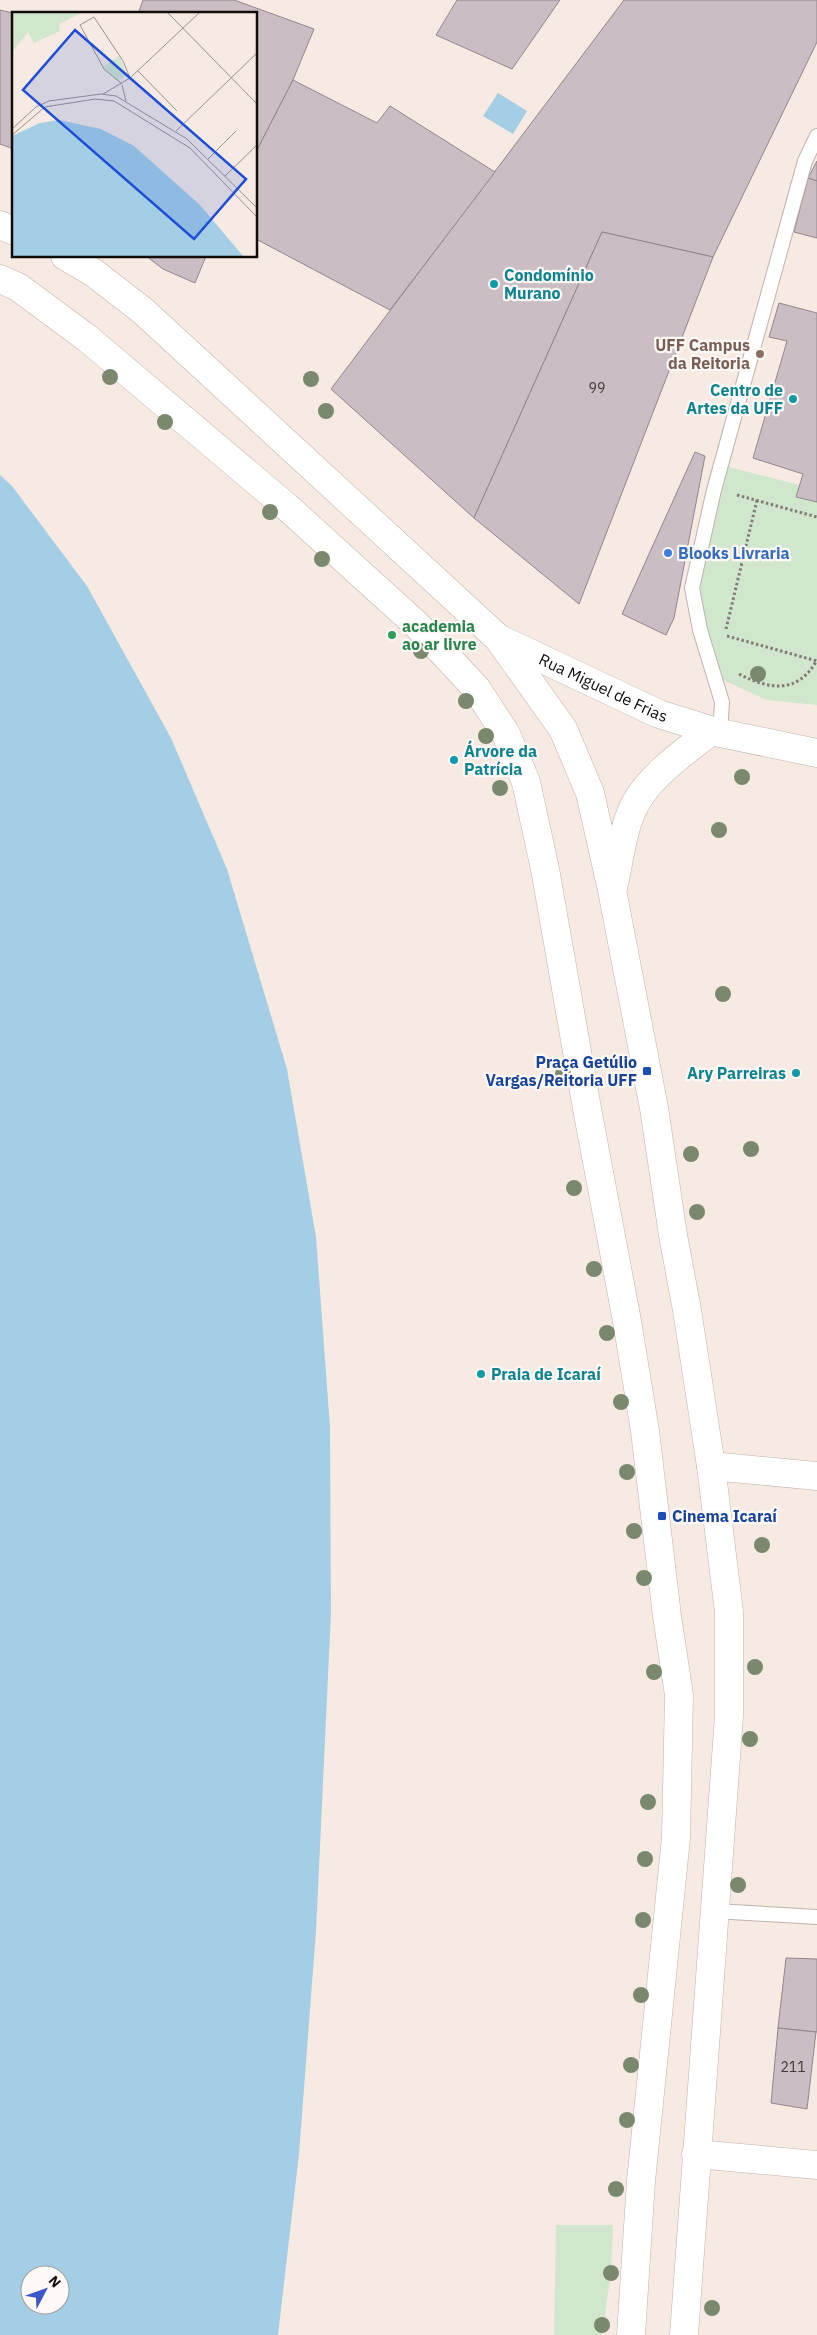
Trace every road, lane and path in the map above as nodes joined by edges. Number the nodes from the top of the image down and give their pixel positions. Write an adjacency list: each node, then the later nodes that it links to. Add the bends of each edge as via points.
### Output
1 (817, 136): 6 (lane, via 805,161)
2 (0, 226): 3 (main road)
3 (12, 230)
4 (68, 258): 10 (main road, via 94,273 143,311)
5 (0, 279): 23 (main road, via 18,286 87,338 287,507 418,625 476,688 506,734 526,782 545,869 627,1321 645,1431 679,1695 676,1838 641,2181)
6 (714, 490): 7 (path); 14 (lane, via 692,588 700,630 722,702)
7 (757, 500): 8 (path); 9 (path)
8 (817, 517)
9 (724, 635): 11 (path); 12 (path)
10 (498, 638): 14 (main road, Rua Miguel de Frias, via 659,714); 16 (main road, via 563,729 578,762 590,793)
11 (724, 644)
12 (817, 661): 13 (path, via 804,679 783,687 758,684)
13 (734, 671)
14 (716, 732): 15 (main road, Rua Miguel de Frias); 16 (main road, via 658,774 637,800 625,831)
15 (816, 749)
16 (612, 890): 17 (main road, via 654,1108)
17 (712, 1466): 18 (main road); 19 (main road, via 729,1612 729,1716)
18 (817, 1476)
19 (714, 1910): 20 (lane); 21 (main road)
20 (817, 1917)
21 (696, 2154): 22 (main road); 24 (main road)
22 (817, 2165)
23 (631, 2335)
24 (684, 2335)

